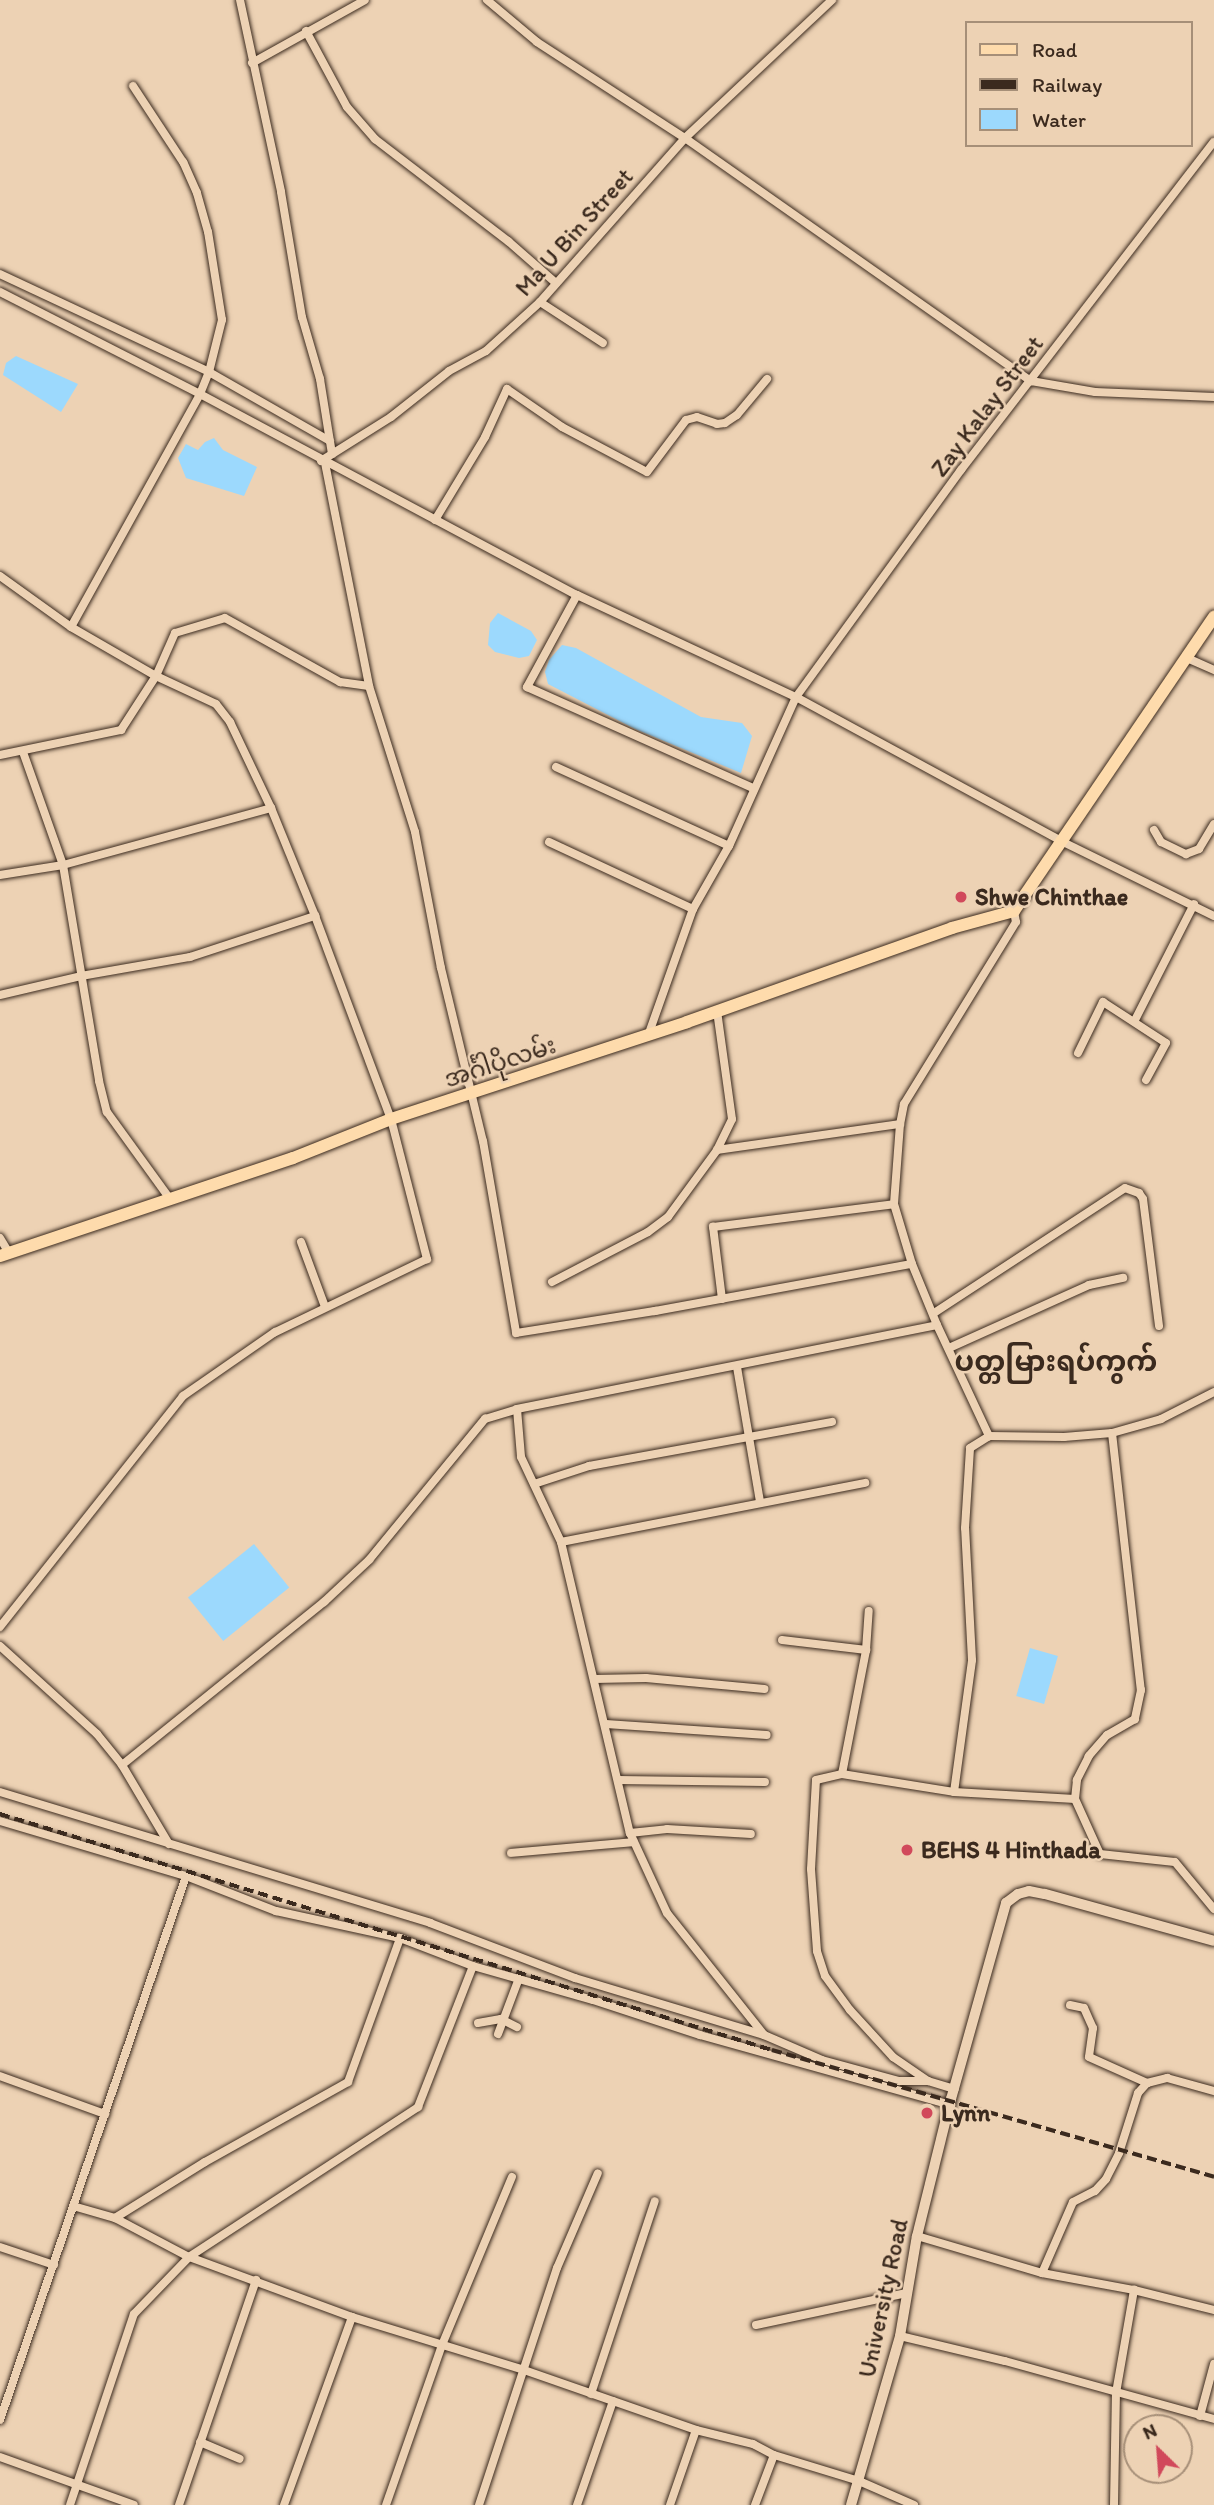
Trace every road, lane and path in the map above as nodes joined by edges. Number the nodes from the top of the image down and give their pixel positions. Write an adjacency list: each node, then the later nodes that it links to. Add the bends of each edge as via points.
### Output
1 (240, 0): 6 (street)
2 (365, 0): 5 (street)
3 (487, 0): 8 (street, via 537,42)
4 (832, 0): 8 (street, Ma U Bin Street)
5 (306, 31): 6 (street); 11 (street, via 347,107 376,139)
6 (252, 63): 20 (street)
7 (133, 86): 15 (street, via 183,162 208,232 222,320)
8 (685, 138): 11 (street, Ma U Bin Street); 17 (street)
9 (1214, 142): 17 (street, Zay Kalay Street)
10 (0, 274): 15 (street)
11 (556, 283): 13 (street, Ma U Bin Street)
12 (0, 292): 18 (street)
13 (540, 302): 14 (street); 21 (street, Ma U Bin Street, via 486,351 449,371 391,417)
14 (603, 343)
15 (209, 373): 18 (street); 20 (street)
16 (767, 379): 23 (street, via 725,423 686,419 647,472 562,426 507,389 485,437)
17 (1031, 380): 19 (street, via 1095,392); 32 (street, Zay Kalay Street)
18 (200, 394): 22 (street); 27 (street)
19 (1214, 397)
20 (330, 441): 21 (street)
21 (332, 454): 22 (street, Ma U Bin Street)
22 (323, 462): 23 (street); 31 (street)
23 (435, 520): 25 (street)
24 (0, 576): 27 (street)
25 (577, 595): 32 (street); 36 (street, via 527,687)
26 (1214, 617): 28 (main road)
27 (71, 626): 30 (street)
28 (1187, 658): 29 (street); 40 (main road)
29 (1214, 670)
30 (156, 676): 31 (street, via 175,633 225,618 340,682); 33 (street, via 121,730); 37 (street, via 216,705 230,722)
31 (369, 686): 57 (street, via 415,832)
32 (796, 697): 36 (street, Zay Kalay Street); 40 (street)
33 (23, 752): 34 (street); 43 (street)
34 (0, 755)
35 (556, 767): 42 (street)
36 (752, 788): 42 (street, Zay Kalay Street)
37 (271, 808): 43 (street); 48 (street)
38 (1214, 824): 39 (street, via 1199,849 1186,853 1161,842)
39 (1154, 830)
40 (1061, 841): 45 (street); 47 (main road)
41 (549, 842): 46 (street)
42 (729, 846): 46 (street, Zay Kalay Street)
43 (63, 865): 44 (street); 50 (street)
44 (0, 875)
45 (1194, 904): 49 (street); 53 (street)
46 (693, 909): 54 (street, Zay Kalay Street)
47 (1014, 911): 52 (main road, အင်္ဂါပိုလမ်း, via 952,928); 59 (street, via 1016,922 904,1104)
48 (315, 916): 50 (street, via 190,957); 58 (street)
49 (1214, 916)
50 (81, 976): 51 (street); 61 (street, via 107,1112)
51 (0, 995)
52 (717, 1011): 54 (main road, အင်္ဂါပိုလမ်း); 60 (street, via 732,1119)
53 (1135, 1020): 55 (street, via 1102,1002); 56 (street, via 1166,1043)
54 (649, 1033): 57 (main road, အင်္ဂါပိုလမ်း)
55 (1078, 1053)
56 (1146, 1080)
57 (471, 1095): 58 (main road, အင်္ဂါပိုလမ်း); 69 (street, via 484,1141 516,1333)
58 (391, 1119): 61 (main road, အင်္ဂါပိုလမ်း); 70 (street, via 428,1259)
59 (900, 1124): 60 (street); 62 (street)
60 (718, 1150): 68 (street, via 668,1217 649,1232)
61 (170, 1199): 65 (main road, အင်္ဂါပိုလမ်း)
62 (894, 1204): 66 (street); 69 (street, via 713,1227)
63 (0, 1238): 65 (street)
64 (301, 1241): 70 (street)
65 (4, 1254)
66 (912, 1264): 69 (street); 71 (street)
67 (1123, 1278): 74 (street, via 1089,1285)
68 (552, 1282)
69 (722, 1298)
70 (325, 1307): 87 (street, via 275,1332 183,1396)
71 (934, 1313): 72 (street); 73 (street, via 1125,1188 1143,1199)
72 (937, 1325): 74 (street); 75 (street)
73 (1159, 1326)
74 (949, 1348): 81 (street)
75 (737, 1367): 77 (street); 80 (street)
76 (1214, 1392): 79 (street, via 1161,1419)
77 (517, 1409): 83 (street, via 521,1457); 95 (street, via 485,1419 369,1560 324,1602)
78 (832, 1422): 80 (street)
79 (1112, 1433): 81 (street); 101 (street, via 1141,1690 1135,1719 1107,1735 1089,1756 1077,1780)
80 (749, 1435): 83 (street, via 589,1466); 84 (street)
81 (989, 1436): 100 (street, via 970,1448 965,1528 972,1660)
82 (865, 1483): 84 (street)
83 (534, 1484): 85 (street)
84 (760, 1502): 85 (street)
85 (561, 1542): 91 (street)
86 (869, 1611): 90 (street)
87 (0, 1627)
88 (782, 1640): 90 (street)
89 (0, 1646): 95 (street, via 97,1734)
90 (866, 1650): 96 (street)
91 (594, 1679): 92 (street, via 646,1678); 93 (street)
92 (764, 1689)
93 (606, 1724): 94 (street); 97 (street)
94 (767, 1735)
95 (122, 1765): 106 (street)
96 (842, 1774): 100 (street); 121 (street, via 816,1780 811,1869 817,1951 825,1976 850,2010 893,2057)
97 (618, 1780): 98 (street); 103 (street)
98 (765, 1782)
99 (0, 1792): 106 (street)
100 (954, 1792): 101 (street)
101 (1075, 1799): 109 (street, via 1100,1854 1175,1861)
102 (0, 1821): 108 (street)
103 (630, 1833): 104 (street, via 667,1829); 105 (street)
104 (751, 1834)
105 (634, 1842): 107 (street); 119 (street, via 667,1913)
106 (170, 1844): 119 (street, via 430,1923 575,1978)
107 (511, 1853)
108 (186, 1876): 110 (street, via 276,1911); 125 (street)
109 (1214, 1909)
110 (400, 1938): 112 (street); 130 (street, via 348,2082)
111 (1214, 1941): 124 (street, University Road, via 1045,1894 1017,1894 1006,1903)
112 (473, 1966): 113 (street); 133 (street, via 418,2108)
113 (519, 1978): 115 (street); 124 (street, via 778,2058)
114 (1070, 2005): 122 (street, via 1084,2008 1090,2021 1093,2044 1089,2057)
115 (501, 2019): 116 (street); 117 (street); 118 (street)
116 (478, 2023)
117 (517, 2027)
118 (498, 2034)
119 (764, 2035): 121 (street, via 822,2060 899,2081)
120 (0, 2076): 125 (street)
121 (928, 2081): 124 (street)
122 (1147, 2083): 123 (street, via 1167,2078); 135 (street, via 1138,2093 1106,2179 1095,2191 1073,2202)
123 (1214, 2091)
124 (952, 2098): 131 (street, University Road)
125 (105, 2114): 129 (street)
126 (597, 2173): 145 (street, via 557,2269)
127 (512, 2177): 143 (street)
128 (654, 2201): 147 (street)
129 (73, 2206): 130 (street); 134 (street)
130 (115, 2218): 133 (street)
131 (918, 2236): 135 (street); 138 (street, University Road)
132 (0, 2247): 134 (street)
133 (189, 2257): 136 (street); 158 (street, via 134,2314)
134 (54, 2265): 151 (street)
135 (1042, 2273): 137 (street)
136 (256, 2280): 140 (street); 153 (street)
137 (1134, 2290): 139 (street); 146 (street)
138 (907, 2293): 141 (street); 142 (street, University Road)
139 (1214, 2309)
140 (352, 2317): 143 (street); 162 (street)
141 (756, 2325)
142 (900, 2336): 146 (street); 157 (street, University Road)
143 (442, 2345): 145 (street); 163 (street)
144 (1214, 2364): 149 (street)
145 (524, 2370): 147 (street); 164 (street)
146 (1116, 2393): 149 (street); 170 (street)
147 (591, 2394): 148 (street)
148 (613, 2401): 152 (street); 165 (street)
149 (1200, 2416): 150 (street)
150 (1214, 2419)
151 (0, 2420)
152 (696, 2430): 154 (street, via 752,2444); 166 (street)
153 (200, 2442): 156 (street); 161 (street)
154 (774, 2455): 157 (street); 167 (street)
155 (0, 2457): 158 (street)
156 (240, 2459)
157 (859, 2481): 168 (street, University Road); 169 (street)
158 (77, 2484): 159 (street); 160 (street)
159 (70, 2505)
160 (134, 2505)
161 (179, 2505)
162 (284, 2505)
163 (386, 2505)
164 (479, 2505)
165 (577, 2505)
166 (670, 2505)
167 (755, 2505)
168 (851, 2505)
169 (914, 2505)
170 (1114, 2505)

